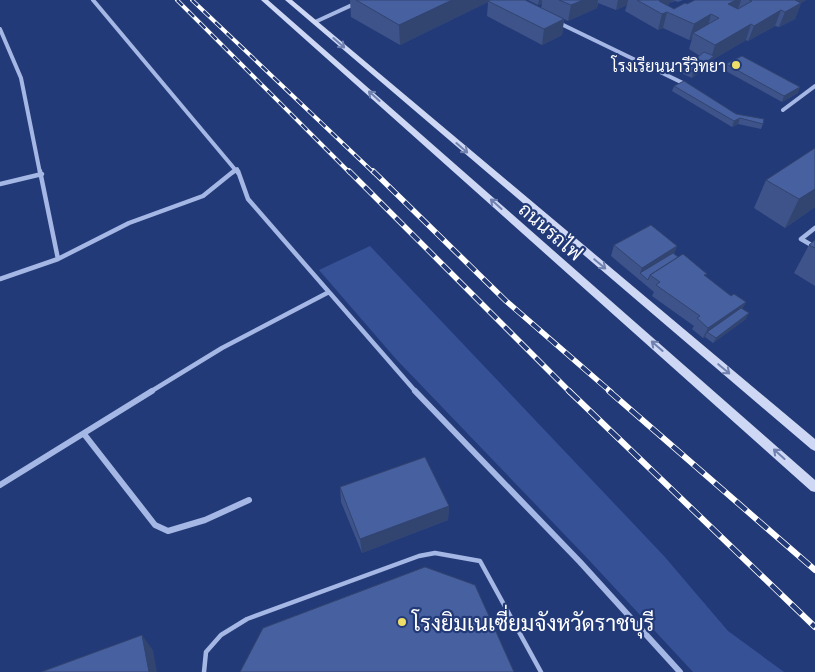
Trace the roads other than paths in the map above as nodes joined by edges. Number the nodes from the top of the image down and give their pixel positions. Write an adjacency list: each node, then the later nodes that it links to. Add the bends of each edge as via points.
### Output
1 (93, 0): 11 (street)
2 (264, 0): 22 (street, ถนนรถไฟ, one-way to 2)
3 (288, 0): 6 (street, ถนนรถไฟ)
4 (363, 0): 6 (street)
5 (553, 20): 8 (street)
6 (315, 22): 20 (street, ถนนรถไฟ, one-way to 20)
7 (0, 29): 12 (street, via 21,78)
8 (685, 84)
9 (815, 86): 10 (street)
10 (783, 110)
11 (237, 168): 16 (street, via 203,196 129,223); 18 (street, via 248,199)
12 (42, 174): 13 (street); 16 (street)
13 (0, 184)
14 (815, 228): 15 (street, via 801,239)
15 (815, 247)
16 (58, 259): 17 (street)
17 (0, 279)
18 (329, 292): 19 (street, via 222,348); 26 (street, via 413,389 580,562)
19 (84, 434): 21 (street); 23 (street, via 155,525 168,531 205,520)
20 (815, 446)
21 (0, 485)
22 (815, 486)
23 (249, 500)
24 (204, 672): 25 (lane, via 206,652 221,635 247,619 435,553 480,561)
25 (541, 672)
26 (680, 672)

